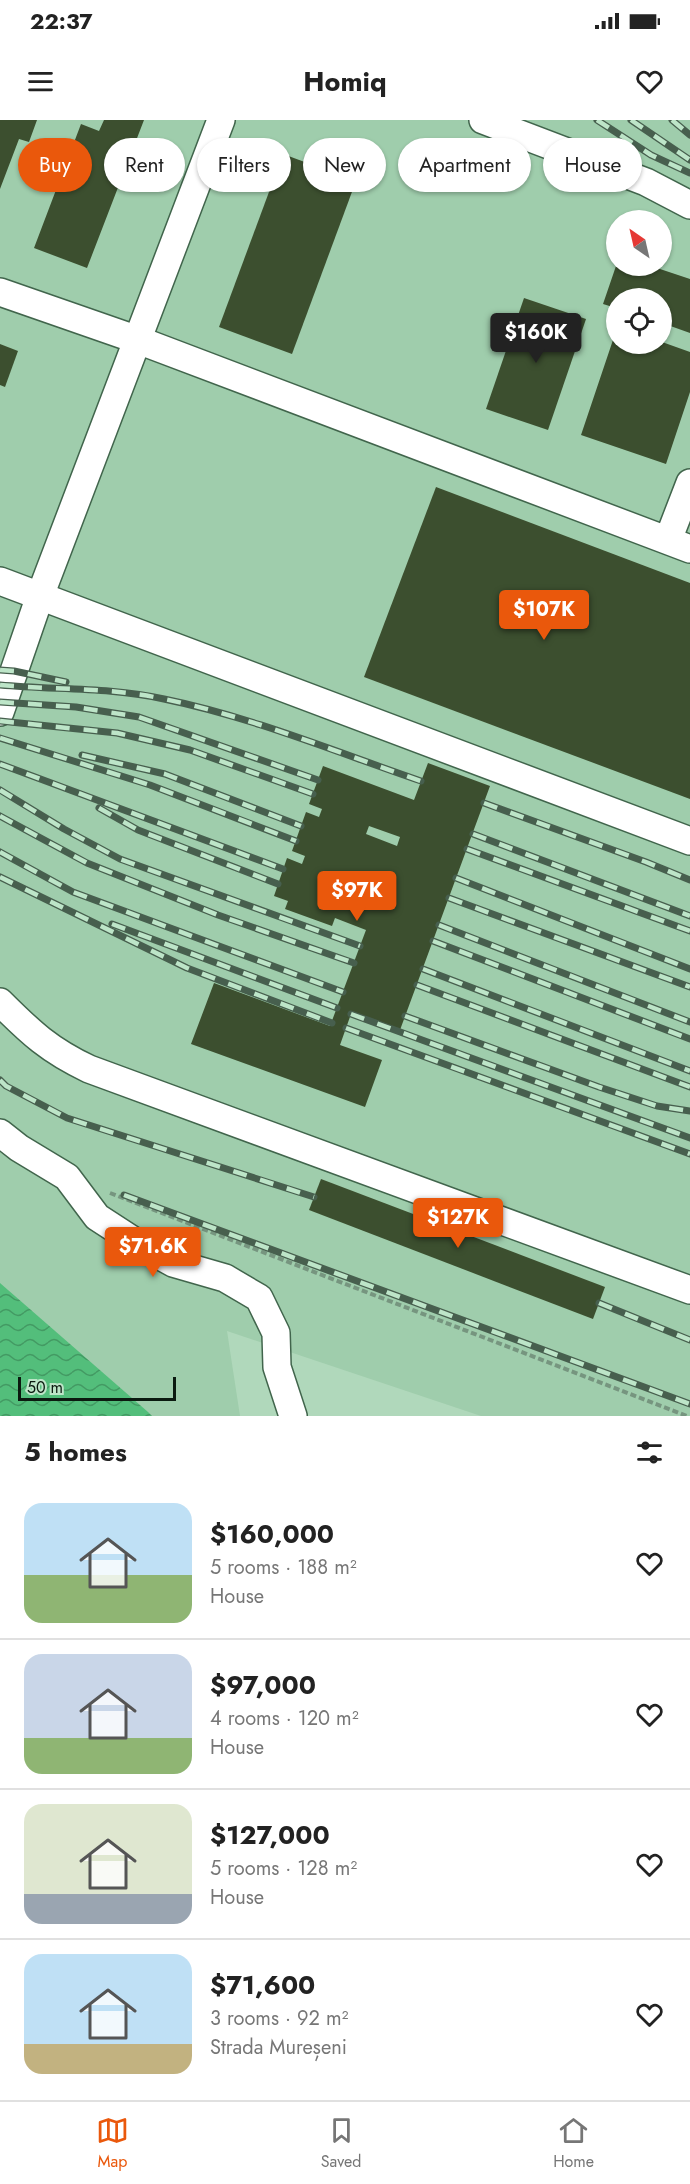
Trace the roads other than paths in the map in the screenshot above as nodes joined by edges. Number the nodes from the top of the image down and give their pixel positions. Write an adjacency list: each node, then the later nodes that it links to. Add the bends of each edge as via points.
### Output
1 (221, 120): 5 (street)
2 (483, 120): 3 (street, via 646,182)
3 (690, 205)
4 (0, 292): 5 (street)
5 (138, 340): 7 (street); 9 (street)
6 (690, 483): 7 (street)
7 (679, 544)
8 (0, 581): 9 (street)
9 (40, 596): 10 (street); 11 (street)
10 (0, 712)
11 (690, 841)
12 (0, 1002): 14 (street, via 41,1042 89,1069)
13 (0, 1133): 15 (street, via 67,1177 97,1217 136,1243 173,1263 225,1278 259,1298 276,1333 277,1367)
14 (690, 1290)
15 (293, 1416)

